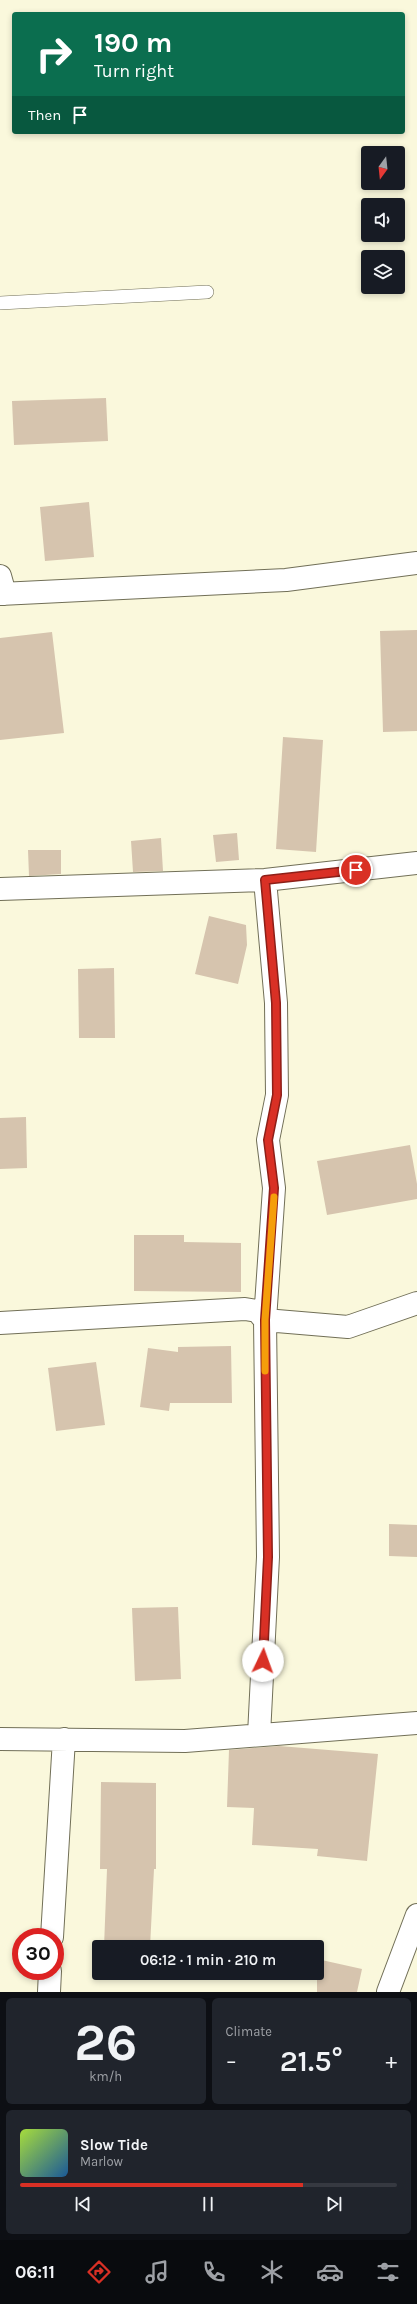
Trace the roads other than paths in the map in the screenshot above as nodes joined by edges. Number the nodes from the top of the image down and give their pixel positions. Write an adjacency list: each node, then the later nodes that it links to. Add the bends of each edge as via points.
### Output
1 (206, 292): 2 (lane)
2 (0, 303)
3 (417, 563): 4 (street, via 286,580)
4 (2, 588)
5 (417, 863): 6 (street)
6 (265, 880): 7 (street); 9 (street, via 276,1003 277,1095 268,1140 274,1188)
7 (0, 889)
8 (417, 1303): 9 (street, via 348,1328)
9 (265, 1320): 10 (street, via 257,1311 245,1309); 12 (street, via 268,1557)
10 (0, 1323)
11 (417, 1723): 12 (street)
12 (259, 1735): 14 (street, via 185,1740)
13 (0, 1739): 14 (street)
14 (64, 1739): 16 (street)
15 (417, 1915): 19 (street)
16 (53, 1928)
17 (50, 1980): 18 (street)
18 (49, 1992)
19 (388, 1992)

